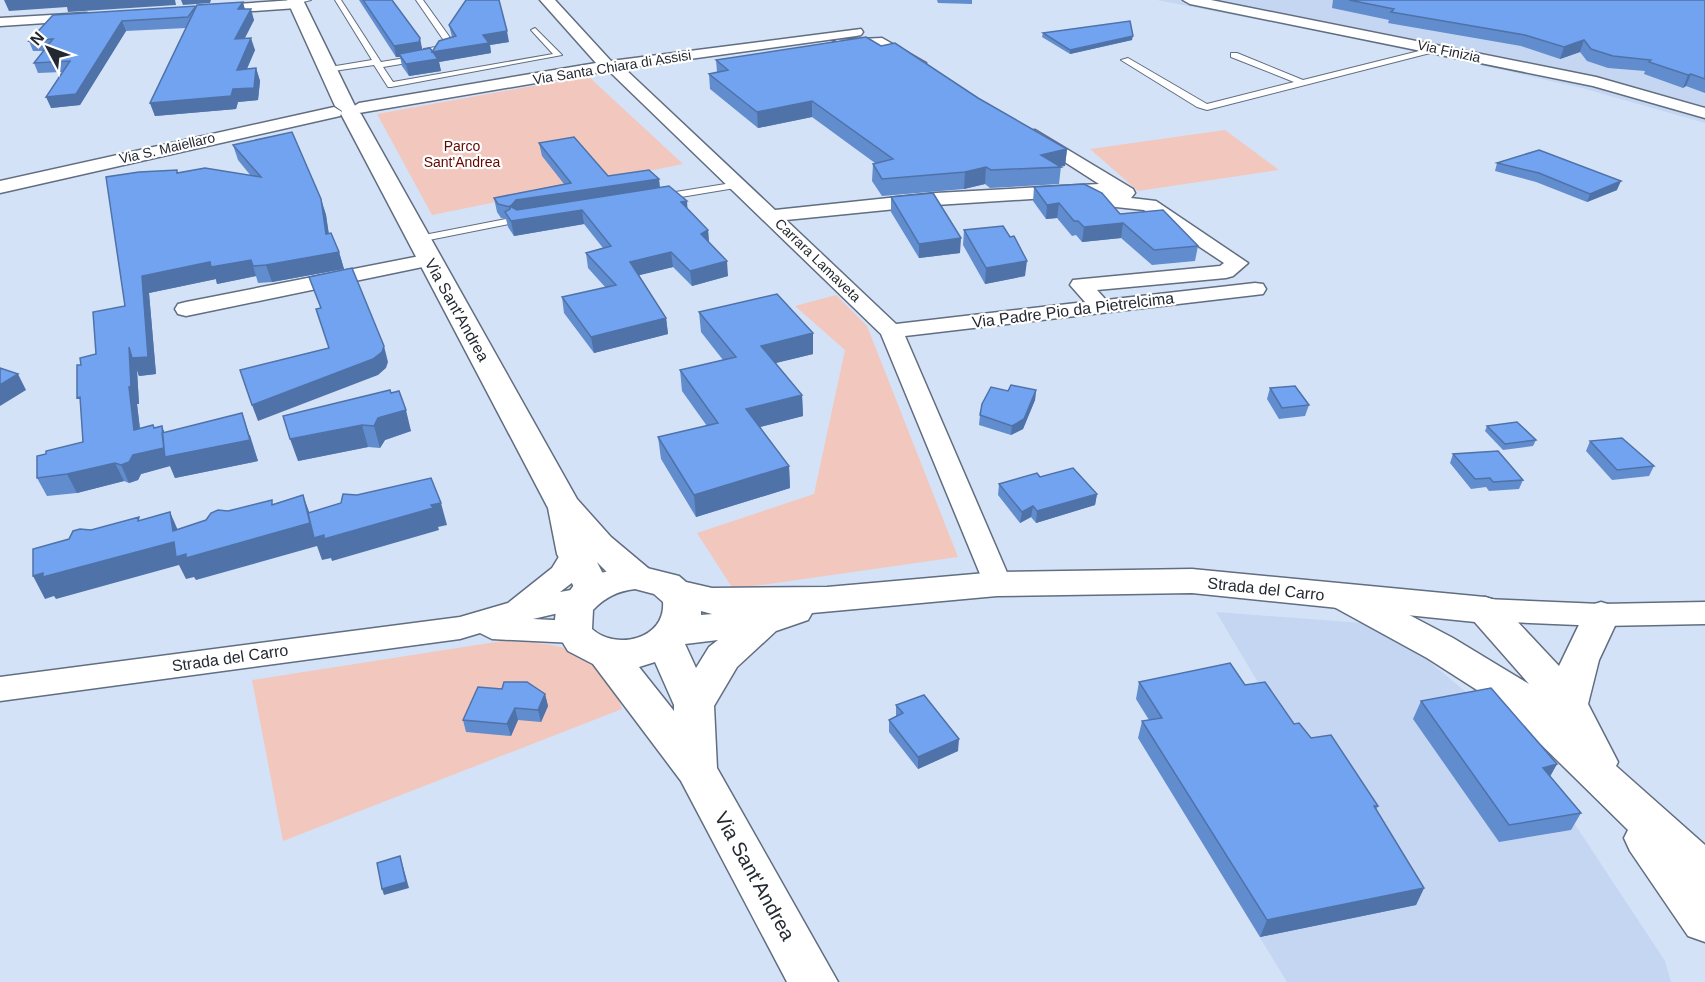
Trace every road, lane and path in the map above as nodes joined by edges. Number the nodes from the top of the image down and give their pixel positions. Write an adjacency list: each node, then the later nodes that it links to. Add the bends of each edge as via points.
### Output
1 (340, 0): 16 (lane)
2 (419, 0): 16 (lane, via 452,46 427,51 428,57)
3 (547, 0): 17 (street, Carrara Lamaveta)
4 (1190, 0): 6 (street, Via Finizia)
5 (299, 2): 7 (street); 18 (main road, Via Sant'Andrea)
6 (1233, 4): 12 (street, Via Finizia)
7 (190, 11)
8 (107, 16): 9 (street)
9 (0, 22)
10 (535, 30): 19 (lane, via 558,55)
11 (866, 30): 17 (street, Via Santa Chiara di Assisi)
12 (1435, 49): 21 (lane); 24 (street, Via Finizia, via 1596,82)
13 (770, 55): 20 (street, via 874,41)
14 (1234, 55): 21 (lane)
15 (1125, 60): 21 (lane, via 1207,106)
16 (378, 64): 18 (lane); 19 (lane, via 391,84)
17 (607, 66): 22 (street, Via Santa Chiara di Assisi); 26 (street, Carrara Lamaveta, via 617,70)
18 (327, 70): 23 (main road, Via Sant'Andrea)
19 (479, 70): 22 (lane)
20 (937, 75)
21 (1300, 82)
22 (490, 86): 23 (street, Via Santa Chiara di Assisi)
23 (347, 110): 27 (street, Via S. Maiellaro); 32 (main road, Via Sant'Andrea)
24 (1705, 113)
25 (1018, 124): 30 (street, via 1126,193 1093,189 936,199)
26 (738, 185): 28 (lane); 30 (street, Carrara Lamaveta)
27 (0, 187)
28 (654, 198)
29 (1094, 200): 34 (street, via 1149,205 1238,263 1226,272 1081,285)
30 (773, 216): 36 (street, Carrara Lamaveta)
31 (506, 222): 32 (lane)
32 (424, 249): 35 (street); 37 (main road, Via Sant'Andrea)
33 (1255, 289): 34 (street, Via Padre Pio da Pietrelcima)
34 (1101, 307): 36 (street, Via Padre Pio da Pietrelcima)
35 (186, 309)
36 (891, 331): 40 (street, Carrara Lamaveta)
37 (563, 505): 38 (main road, Via Sant'Andrea); 39 (main road, Via Sant'Andrea)
38 (575, 554): 44 (main road, Via Sant'Andrea); 46 (street, Strada del Carro, via 563,575)
39 (635, 577): 41 (main road, Via Sant'Andrea, via 665,584); 44 (main road, Via Sant'Andrea, via 613,581)
40 (997, 584): 42 (main road, Strada del Carro, via 1192,581); 43 (main road, Strada del Carro)
41 (676, 592): 43 (main road, Strada del Carro, via 712,601); 51 (main road, via 684,610)
42 (1347, 598): 45 (main road, Strada del Carro); 54 (main road)
43 (827, 600): 49 (main road, Strada del Carro)
44 (583, 607): 46 (street, Strada del Carro); 50 (street, Strada del Carro); 52 (main road, Via Sant'Andrea, via 592,650)
45 (1485, 610): 48 (street, Strada del Carro); 54 (main road, via 1489,652); 55 (main road)
46 (511, 613): 50 (street, Strada del Carro)
47 (1705, 613): 48 (street, Strada del Carro)
48 (1601, 615): 55 (main road, via 1580,660)
49 (763, 622): 51 (main road, Strada del Carro); 56 (main road, via 723,657)
50 (460, 628): 53 (street, Strada del Carro)
51 (671, 636): 52 (main road, via 637,653); 56 (main road, Via Sant'Andrea)
52 (607, 654): 57 (main road, Via Sant'Andrea)
53 (0, 689)
54 (1516, 695): 58 (main road)
55 (1568, 704): 58 (main road)
56 (694, 705): 57 (main road, Via Sant'Andrea)
57 (696, 769): 61 (main road, Via Sant'Andrea)
58 (1608, 785): 59 (main road); 60 (main road)
59 (1705, 873)
60 (1705, 921)
61 (813, 982)

